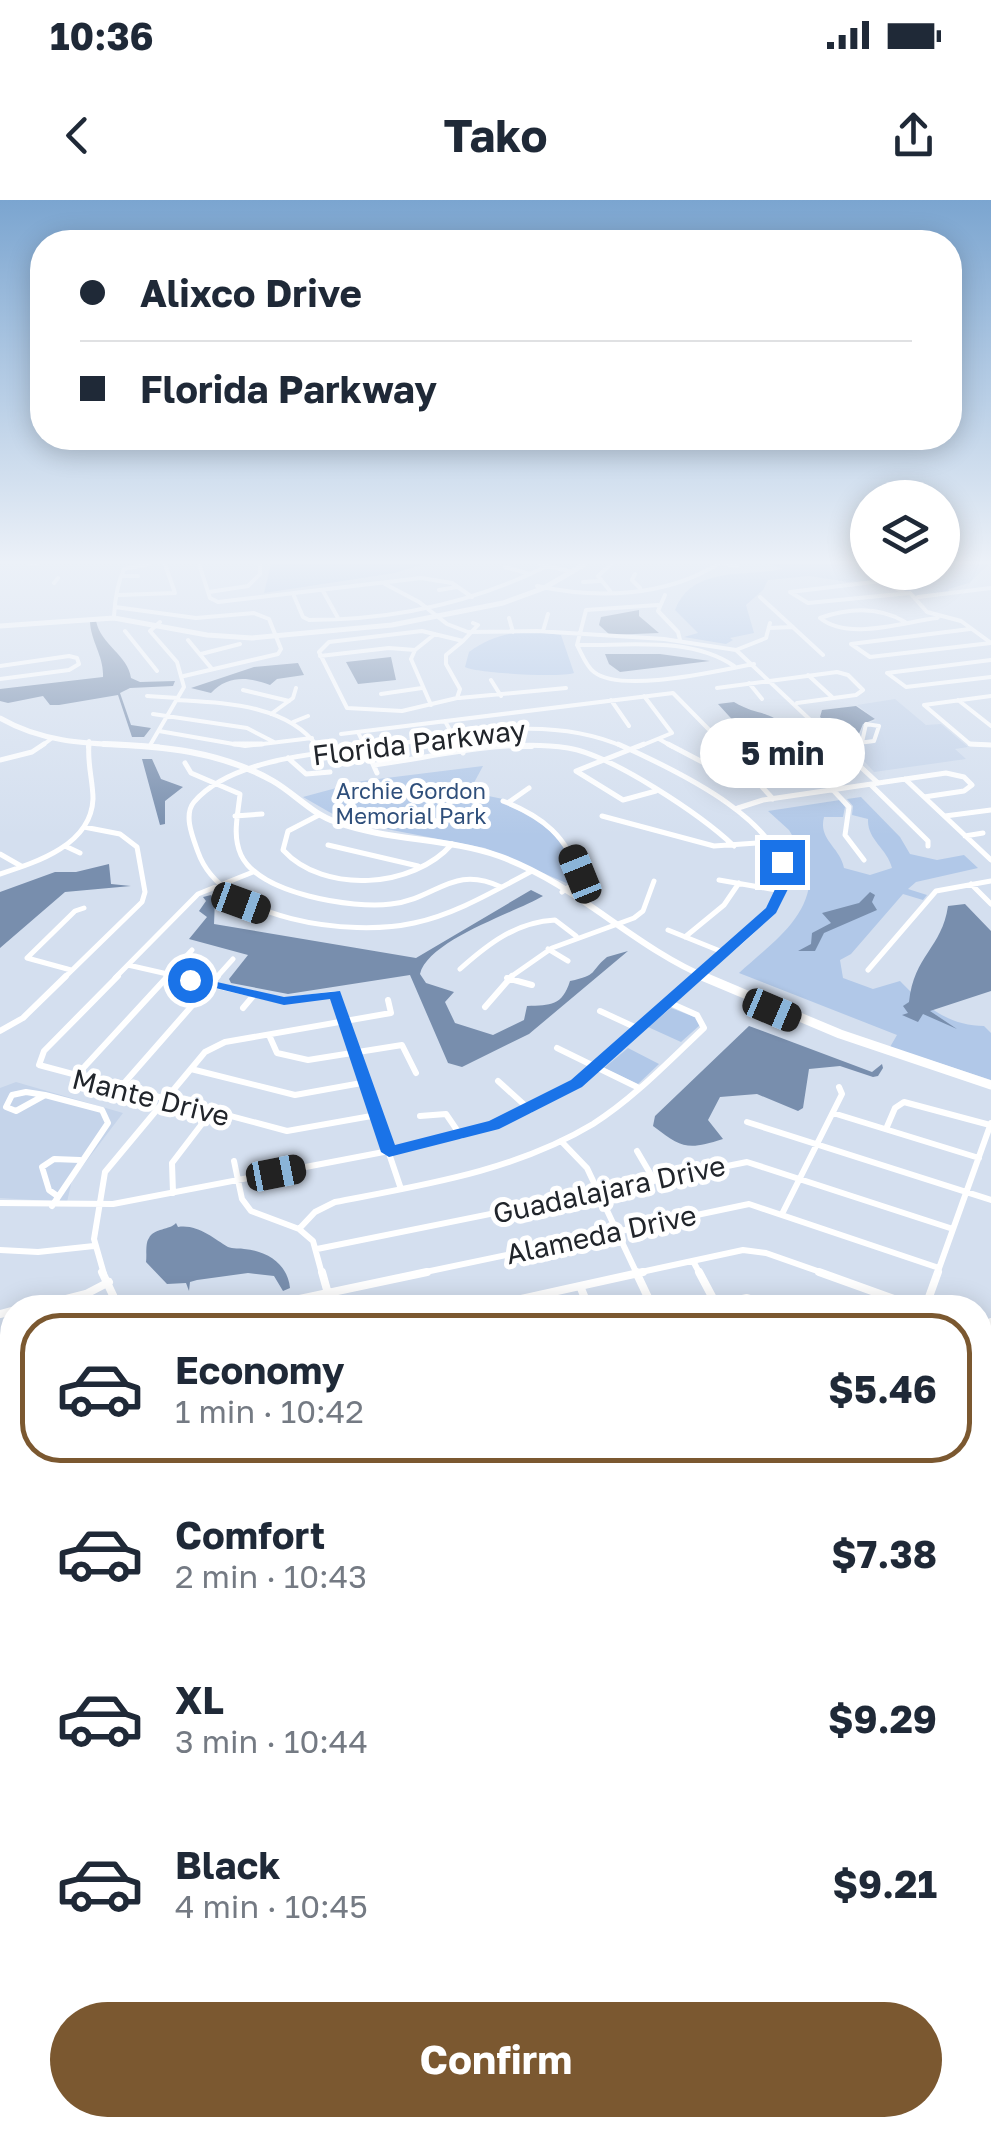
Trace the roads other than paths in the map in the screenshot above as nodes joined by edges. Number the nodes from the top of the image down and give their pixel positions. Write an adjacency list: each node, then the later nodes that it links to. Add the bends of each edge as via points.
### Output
1 (144, 654): 17 (street)
2 (173, 654): 19 (street)
3 (201, 654): 16 (street)
4 (276, 654): 16 (street)
5 (334, 654): 11 (street)
6 (414, 654): 27 (street)
7 (447, 654): 37 (street)
8 (583, 654): 15 (street, via 607,681)
9 (717, 654): 15 (street)
10 (742, 654): 13 (street)
11 (320, 656): 46 (street, via 352,712)
12 (991, 660): 21 (street, via 887,674 906,687)
13 (755, 664): 15 (street); 23 (street)
14 (0, 666): 20 (street, via 78,659 72,669)
15 (734, 667)
16 (213, 669): 19 (street)
17 (157, 671)
18 (808, 675): 23 (street); 38 (street); 38 (street, via 843,673 864,690)
19 (184, 676): 39 (street)
20 (1, 678)
21 (991, 678)
22 (491, 680): 34 (street)
23 (771, 680): 24 (street); 44 (street)
24 (748, 682): 29 (street); 40 (street)
25 (531, 685): 31 (street)
26 (296, 688): 41 (street)
27 (422, 688): 32 (street); 46 (street)
28 (566, 688): 31 (street)
29 (717, 688)
30 (242, 690): 41 (street)
31 (536, 692): 34 (street)
32 (380, 694)
33 (148, 696): 39 (street)
34 (502, 696): 37 (street)
35 (643, 696): 42 (street); 64 (street, via 672,730); 79 (street, via 678,695)
36 (991, 696): 43 (street)
37 (458, 698): 46 (street)
38 (833, 698): 44 (street)
39 (178, 699): 49 (street); 51 (street)
40 (762, 699)
41 (289, 700): 49 (street)
42 (611, 700): 45 (street); 57 (street)
43 (958, 700): 58 (street); 70 (street, via 924,705 970,744)
44 (796, 703): 69 (street)
45 (579, 704): 47 (street); 50 (street)
46 (431, 705)
47 (540, 709): 54 (street); 56 (street)
48 (153, 714): 51 (street)
49 (270, 714): 55 (street)
50 (584, 714)
51 (168, 715): 59 (street); 68 (street, via 247,728)
52 (308, 716): 55 (street)
53 (0, 721): 65 (main road)
54 (444, 721): 60 (street); 62 (street)
55 (294, 722): 63 (street)
56 (547, 722): 62 (street, Florida Parkway); 73 (street, Florida Parkway)
57 (629, 726)
58 (991, 726)
59 (159, 731): 68 (street, via 245,746); 71 (street)
60 (358, 732): 61 (street); 72 (street)
61 (341, 734)
62 (453, 737): 72 (street, Florida Parkway); 74 (street)
63 (312, 738): 68 (street); 75 (street)
64 (659, 739): 73 (street); 79 (street, via 708,764)
65 (49, 740): 66 (main road); 77 (street)
66 (88, 742): 71 (main road); 105 (street, via 94,800)
67 (862, 742): 69 (street)
68 (275, 743)
69 (838, 744): 80 (street); 80 (street, via 778,758 796,771)
70 (991, 744)
71 (149, 746): 83 (main road)
72 (366, 748): 75 (street, Florida Parkway); 82 (street)
73 (631, 750): 78 (street); 97 (street, Florida Parkway)
74 (462, 753): 78 (street, via 552,746); 82 (street)
75 (323, 754): 76 (street, Florida Parkway)
76 (288, 758): 83 (street, Florida Parkway); 84 (street, via 311,776)
77 (0, 760)
78 (602, 760): 94 (street); 94 (street, via 576,772 623,800)
79 (740, 762): 87 (street)
80 (858, 763): 89 (street)
81 (184, 764): 90 (street)
82 (374, 766): 85 (street)
83 (249, 771): 90 (street, Florida Parkway); 100 (main road, via 294,794)
84 (330, 772)
85 (377, 773)
86 (904, 779): 89 (street); 95 (street); 95 (street, via 952,773 972,785)
87 (757, 780): 88 (street); 96 (street)
88 (742, 782)
89 (878, 783): 91 (street)
90 (223, 784): 101 (street, via 240,794); 129 (street, Florida Parkway, via 198,798 188,815 200,863)
91 (870, 784): 93 (street); 114 (street)
92 (529, 788): 131 (street, via 505,802 545,819 565,838 580,878)
93 (834, 790): 96 (street); 118 (street, via 848,808 845,835)
94 (656, 792): 113 (street)
95 (924, 797): 103 (street)
96 (773, 798): 97 (street)
97 (737, 809): 109 (street, Florida Parkway)
98 (991, 810): 103 (street)
99 (262, 814): 101 (street)
100 (316, 815): 111 (main road); 119 (street, via 284,838 286,856 300,865 375,880)
101 (235, 816): 121 (street)
102 (602, 816): 106 (street)
103 (944, 816): 108 (street)
104 (652, 820): 106 (street)
105 (84, 827): 112 (street); 146 (street, via 120,834 137,847 146,892)
106 (645, 828): 113 (street)
107 (983, 833): 108 (street)
108 (964, 836): 117 (street)
109 (773, 842): 113 (street); 132 (street, via 782,862)
110 (328, 845): 119 (street)
111 (451, 845): 119 (street); 122 (main road)
112 (64, 846): 116 (street); 120 (street)
113 (734, 846)
114 (928, 846)
115 (0, 854): 120 (street)
116 (80, 854)
117 (990, 857)
118 (864, 860)
119 (418, 866)
120 (22, 867): 123 (street)
121 (253, 872): 129 (street, Mante Drive); 130 (street, via 290,890 374,905 412,900 460,876 484,876)
122 (530, 872): 130 (street); 131 (main road)
123 (0, 874)
124 (654, 880): 135 (street, via 644,910)
125 (718, 880): 127 (street)
126 (991, 880): 128 (street)
127 (738, 884): 132 (street); 138 (street)
128 (971, 884): 133 (street); 147 (street, via 936,891)
129 (214, 886): 130 (street, via 268,912 381,930 438,920); 144 (street, Mante Drive)
130 (501, 887)
131 (565, 891): 135 (main road)
132 (782, 891): 141 (street, via 772,910)
133 (991, 904)
134 (84, 908): 146 (street, via 27,958)
135 (613, 926): 137 (street); 149 (main road, via 644,953)
136 (668, 930): 138 (street)
137 (576, 936): 139 (street); 145 (street, via 555,920 531,922)
138 (685, 937): 141 (street)
139 (547, 948): 143 (street); 150 (street)
140 (192, 950): 148 (street)
141 (725, 953): 149 (street)
142 (233, 959): 151 (street)
143 (568, 962)
144 (128, 965): 148 (street); 168 (street, Mante Drive, via 38,1060 45,1070)
145 (460, 968)
146 (72, 970): 161 (street)
147 (868, 970)
148 (169, 976): 151 (street); 168 (street)
149 (698, 977): 155 (street); 172 (main road, via 869,1050)
150 (507, 978): 152 (street); 156 (street)
151 (211, 985): 153 (street); 173 (street)
152 (532, 985)
153 (254, 995): 157 (street); 159 (street, via 284,1001 336,994)
154 (388, 1000): 159 (street, via 391,1013)
155 (670, 1003): 160 (street); 174 (street, via 697,1015 704,1028)
156 (485, 1007)
157 (243, 1008)
158 (600, 1012): 160 (street)
159 (346, 1021): 162 (street); 164 (street)
160 (639, 1029): 165 (street)
161 (0, 1031)
162 (269, 1034): 164 (street, via 272,1048 290,1057); 166 (street, via 212,1046)
163 (556, 1048): 165 (street)
164 (356, 1051): 167 (street, via 402,1045); 170 (street)
165 (596, 1067): 174 (street); 177 (street)
166 (190, 1070): 170 (street, via 295,1094); 176 (street)
167 (416, 1073)
168 (75, 1077): 173 (street, Mante Drive)
169 (498, 1081): 177 (street)
170 (366, 1082): 180 (street)
171 (838, 1087): 179 (street, via 842,1094)
172 (991, 1087)
173 (119, 1088): 176 (street, Mante Drive)
174 (640, 1088): 186 (street)
175 (45, 1096): 175 (street, via 16,1092 6,1107 16,1111); 191 (street, via 104,1113 107,1129)
176 (165, 1100): 178 (street, Mante Drive); 204 (street, via 105,1172)
177 (530, 1110): 185 (street)
178 (211, 1112): 180 (street, Mante Drive, via 287,1131); 199 (street, via 172,1162)
179 (833, 1113): 184 (street); 187 (street)
180 (377, 1115): 189 (street)
181 (420, 1116): 185 (street, via 446,1114)
182 (748, 1122): 187 (street)
183 (991, 1124): 184 (street, via 904,1102); 190 (street)
184 (886, 1129): 190 (street)
185 (461, 1136): 189 (street)
186 (561, 1141): 196 (street, via 484,1170); 197 (street, via 580,1156)
187 (817, 1145): 193 (street); 198 (street)
188 (637, 1151): 195 (street)
189 (389, 1152): 194 (street); 196 (street)
190 (979, 1158): 198 (street)
191 (80, 1160): 200 (street); 200 (street, via 66,1156 42,1167)
192 (234, 1161): 194 (street)
193 (800, 1179): 195 (street, Guadalajara Drive, via 747,1162); 205 (street); 207 (street, Guadalajara Drive)
194 (238, 1180): 199 (street); 206 (street, via 250,1211)
195 (654, 1180): 197 (street, Guadalajara Drive)
196 (401, 1189): 206 (street, via 335,1202)
197 (599, 1192): 208 (street); 210 (street, Guadalajara Drive)
198 (966, 1192): 201 (street); 207 (street)
199 (173, 1193): 204 (street)
200 (56, 1196): 203 (street)
201 (991, 1200)
202 (0, 1203): 203 (street)
203 (52, 1206): 204 (street)
204 (98, 1206): 209 (street)
205 (782, 1214): 208 (street, Alameda Drive, via 737,1205); 213 (street, Alameda Drive)
206 (299, 1229): 210 (street)
207 (953, 1229): 213 (street)
208 (617, 1231): 214 (street); 217 (street, Alameda Drive)
209 (94, 1246): 211 (street); 215 (street)
210 (317, 1249): 217 (street)
211 (0, 1250)
212 (693, 1261): 214 (street); 225 (street); 226 (street, via 754,1250)
213 (939, 1268): 227 (street)
214 (637, 1273): 216 (street); 224 (street)
215 (109, 1282): 218 (street); 219 (street)
216 (580, 1286): 222 (street); 223 (street)
217 (328, 1292): 220 (street, Alameda Drive); 221 (street)
218 (82, 1295)
219 (114, 1295)
220 (315, 1295)
221 (329, 1295)
222 (549, 1295)
223 (584, 1295)
224 (648, 1295)
225 (711, 1295)
226 (884, 1295)
227 (928, 1295)

